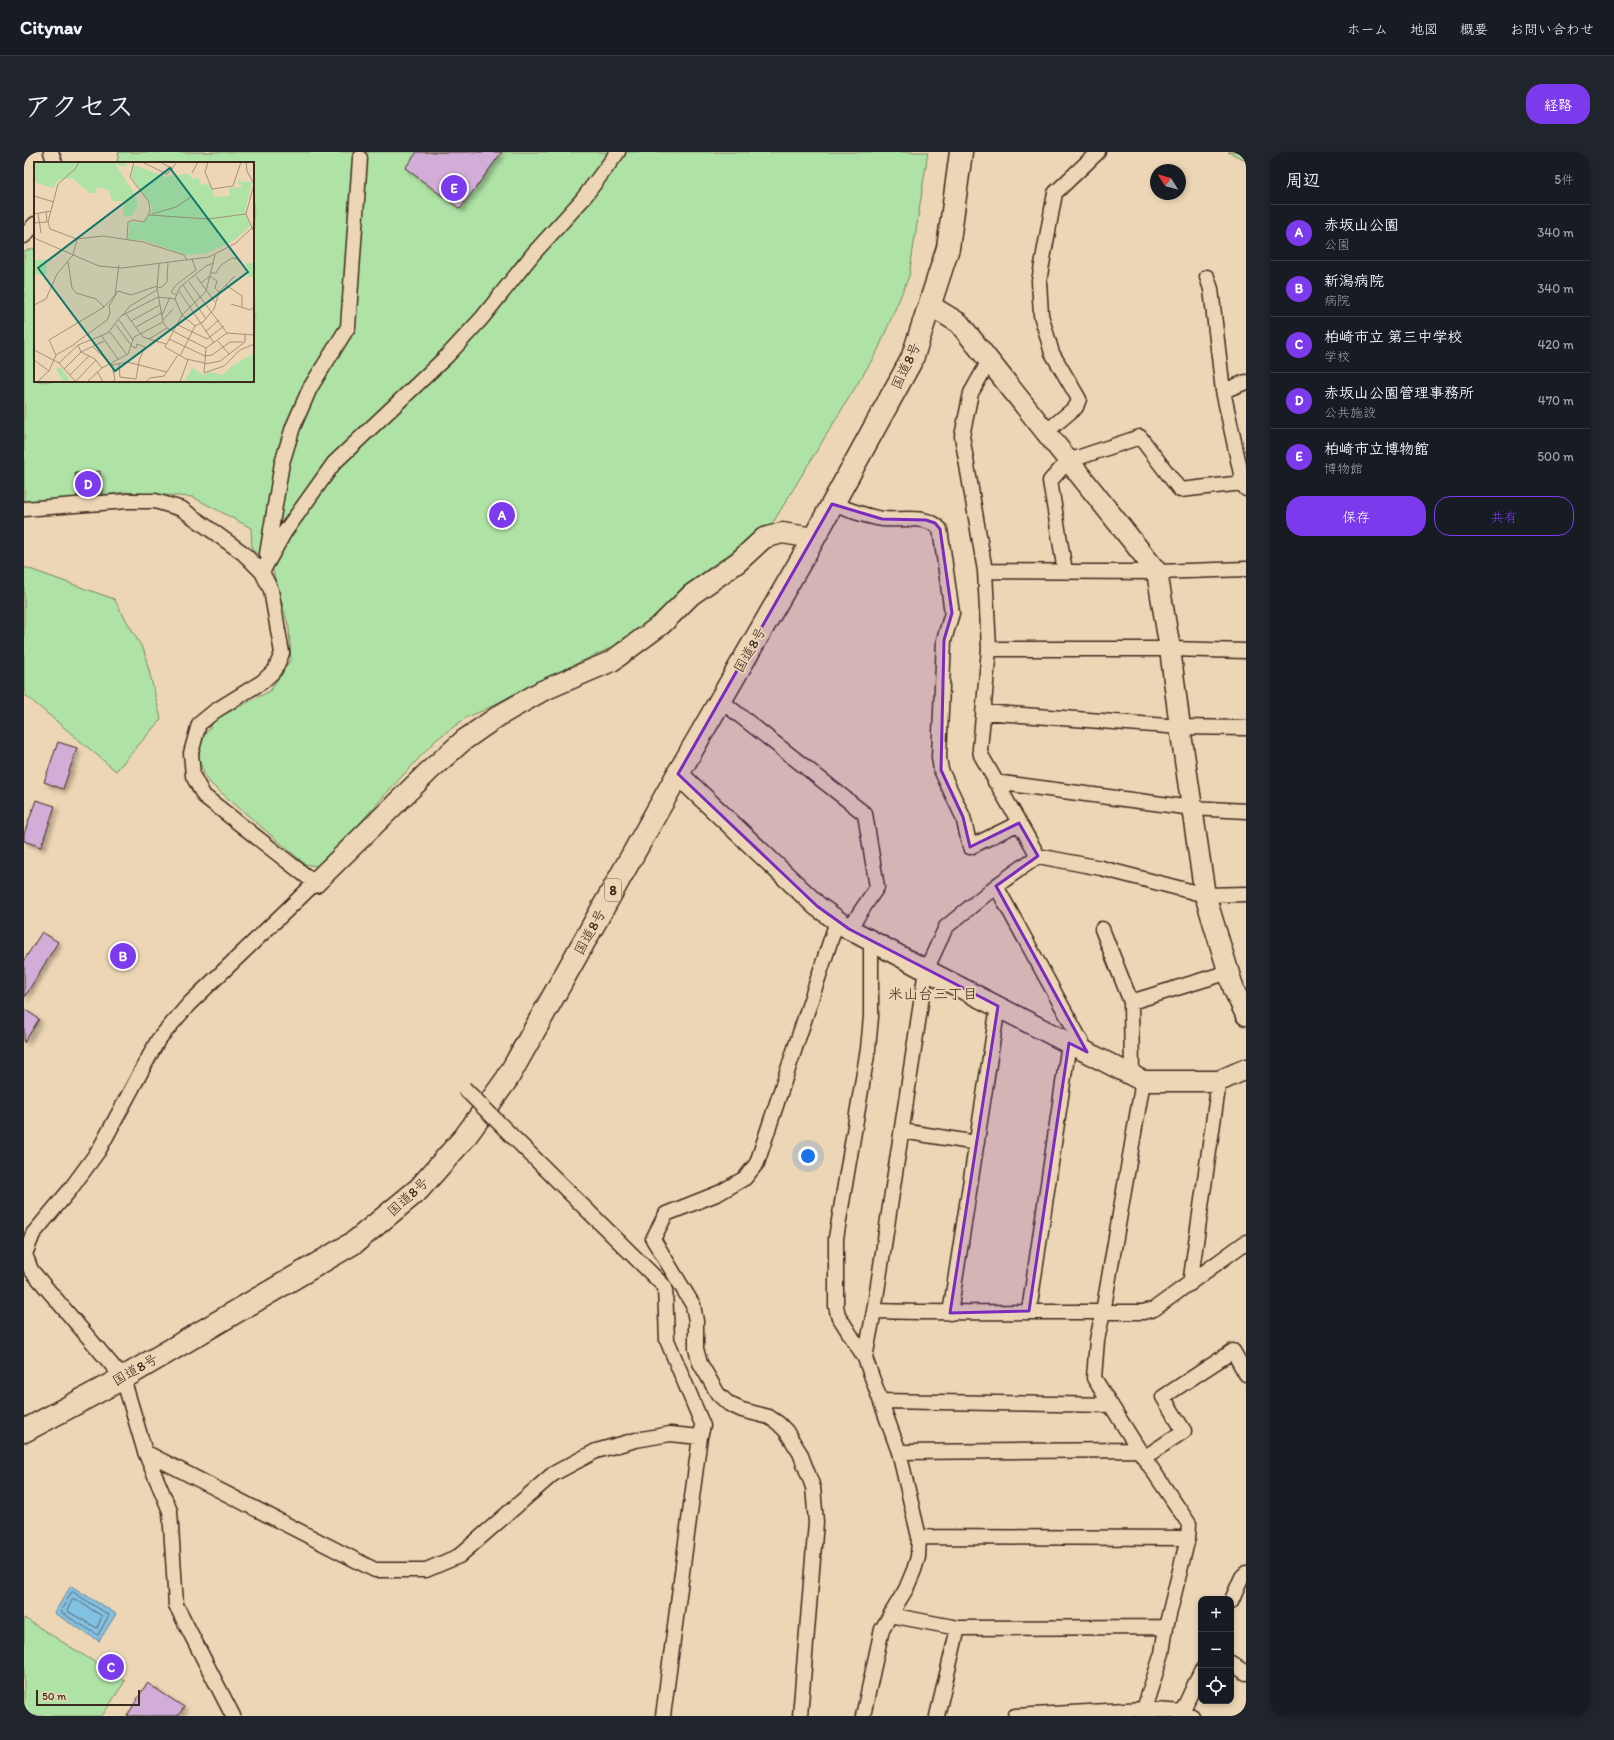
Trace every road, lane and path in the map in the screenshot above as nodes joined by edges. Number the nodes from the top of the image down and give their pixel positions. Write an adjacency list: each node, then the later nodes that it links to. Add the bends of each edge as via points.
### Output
1 (51, 152): 6 (street)
2 (618, 152): 23 (street, via 582,200 472,328 334,463 284,533)
3 (961, 152): 10 (highway, 国道8号 / 8, via 948,248)
4 (1098, 152): 14 (street, via 1055,194 1039,280 1042,315 1052,353 1079,399 1076,407)
5 (360, 158): 23 (street, via 348,327 310,388 293,427 282,462 270,543)
6 (55, 162)
7 (34, 225): 8 (street)
8 (24, 236)
9 (1207, 277): 13 (street, via 1211,289)
10 (931, 306): 11 (street, via 959,323); 17 (highway, 国道8号 / 8, via 912,359)
11 (989, 361): 14 (street); 21 (street, via 971,393 962,436)
12 (1246, 382): 13 (street)
13 (1224, 392): 16 (street)
14 (1046, 432): 15 (street)
15 (1068, 461): 16 (street, via 1140,437 1180,490); 22 (street, via 1050,481); 24 (street)
16 (1244, 486)
17 (832, 504): 19 (highway, 国道8号 / 8); 36 (street, via 882,519 935,522 940,529 952,612 944,640 939,757 941,770 963,817 970,846)
18 (24, 509): 23 (street, via 155,501 182,509 243,553)
19 (814, 538): 28 (highway, 国道8号 / 8); 38 (street, via 782,533 764,538 738,562 691,595 662,624 612,661 542,691 488,723 429,771)
20 (1246, 568): 24 (street)
21 (985, 571): 22 (street); 25 (street)
22 (1064, 571): 24 (street)
23 (262, 572): 38 (street, via 272,590 282,653 275,670 262,682 199,724 191,753 193,776 204,796)
24 (1157, 572): 26 (street)
25 (989, 649): 26 (street); 29 (street)
26 (1170, 649): 27 (street); 30 (street)
27 (1246, 651)
28 (720, 700): 32 (highway, 国道8号 / 8); 42 (street, via 865,814 878,887)
29 (983, 712): 30 (street); 33 (street, via 981,755)
30 (1180, 727): 31 (street); 34 (street)
31 (1246, 728)
32 (678, 774): 42 (street, via 817,906); 67 (highway, 国道8号 / 8, via 507,1079 465,1137 419,1190 355,1242)
33 (995, 782): 34 (street); 36 (street)
34 (1192, 808): 35 (street); 41 (street)
35 (1246, 811)
36 (1019, 823): 37 (street)
37 (1038, 856): 39 (street); 41 (street, via 1101,868)
38 (315, 882): 59 (street, via 189,1004 158,1040 99,1150 69,1192 33,1234)
39 (996, 886): 45 (street, via 946,927); 51 (street)
40 (1246, 894): 41 (street)
41 (1205, 895): 46 (street)
42 (843, 925): 44 (street); 89 (street, via 757,1163 745,1178 720,1193 666,1214 653,1238 693,1305 696,1349 700,1363 718,1394 729,1404 769,1417 778,1423 800,1453 813,1487 816,1522)
43 (1102, 929): 47 (street)
44 (871, 941): 45 (street); 65 (street, via 871,1017 868,1049 836,1238 838,1315)
45 (926, 970): 48 (street); 56 (street)
46 (1236, 982): 47 (street); 49 (street)
47 (1131, 1002): 53 (street)
48 (998, 1006): 50 (street); 57 (street)
49 (1246, 1015)
50 (1069, 1043): 51 (street); 62 (street)
51 (1087, 1052): 53 (street)
52 (1246, 1069): 54 (street)
53 (1137, 1078): 54 (street); 63 (street)
54 (1219, 1081): 60 (street)
55 (464, 1088): 71 (street, bridge, via 665,1287 667,1340 703,1426)
56 (902, 1131): 57 (street); 61 (street)
57 (977, 1143): 64 (street)
58 (1246, 1242): 60 (street)
59 (24, 1254): 67 (street, via 31,1270)
60 (1190, 1284): 63 (street, via 1149,1311)
61 (874, 1311): 64 (street); 65 (street)
62 (1029, 1311): 63 (street); 64 (street)
63 (1103, 1312): 69 (street, via 1097,1340 1094,1378)
64 (950, 1313)
65 (865, 1358): 68 (street)
66 (1246, 1374): 74 (street, via 1233,1351 1163,1397 1184,1431)
67 (123, 1378): 70 (highway, 国道8号 / 8); 72 (street)
68 (881, 1401): 69 (street); 73 (street)
69 (1111, 1405): 74 (street)
70 (24, 1431)
71 (700, 1437): 72 (street, via 670,1434 596,1451 553,1474 459,1556 426,1570 376,1570); 88 (street)
72 (145, 1452): 87 (street, via 170,1511 176,1605)
73 (899, 1452): 74 (street); 75 (street)
74 (1142, 1453): 76 (street, via 1189,1524)
75 (919, 1536): 76 (street); 79 (street, via 918,1557 914,1570)
76 (1188, 1538): 80 (street)
77 (1246, 1573): 78 (street)
78 (1234, 1596)
79 (890, 1615): 81 (street); 90 (street, via 882,1629)
80 (1166, 1627): 81 (street); 85 (street, via 1162,1653)
81 (958, 1628): 91 (street)
82 (1234, 1665): 83 (street)
83 (1246, 1673)
84 (1198, 1680): 86 (street)
85 (1144, 1713): 86 (street); 92 (street)
86 (1187, 1714)
87 (233, 1716)
88 (663, 1716)
89 (800, 1716)
90 (863, 1716)
91 (937, 1716)
92 (1015, 1716)

